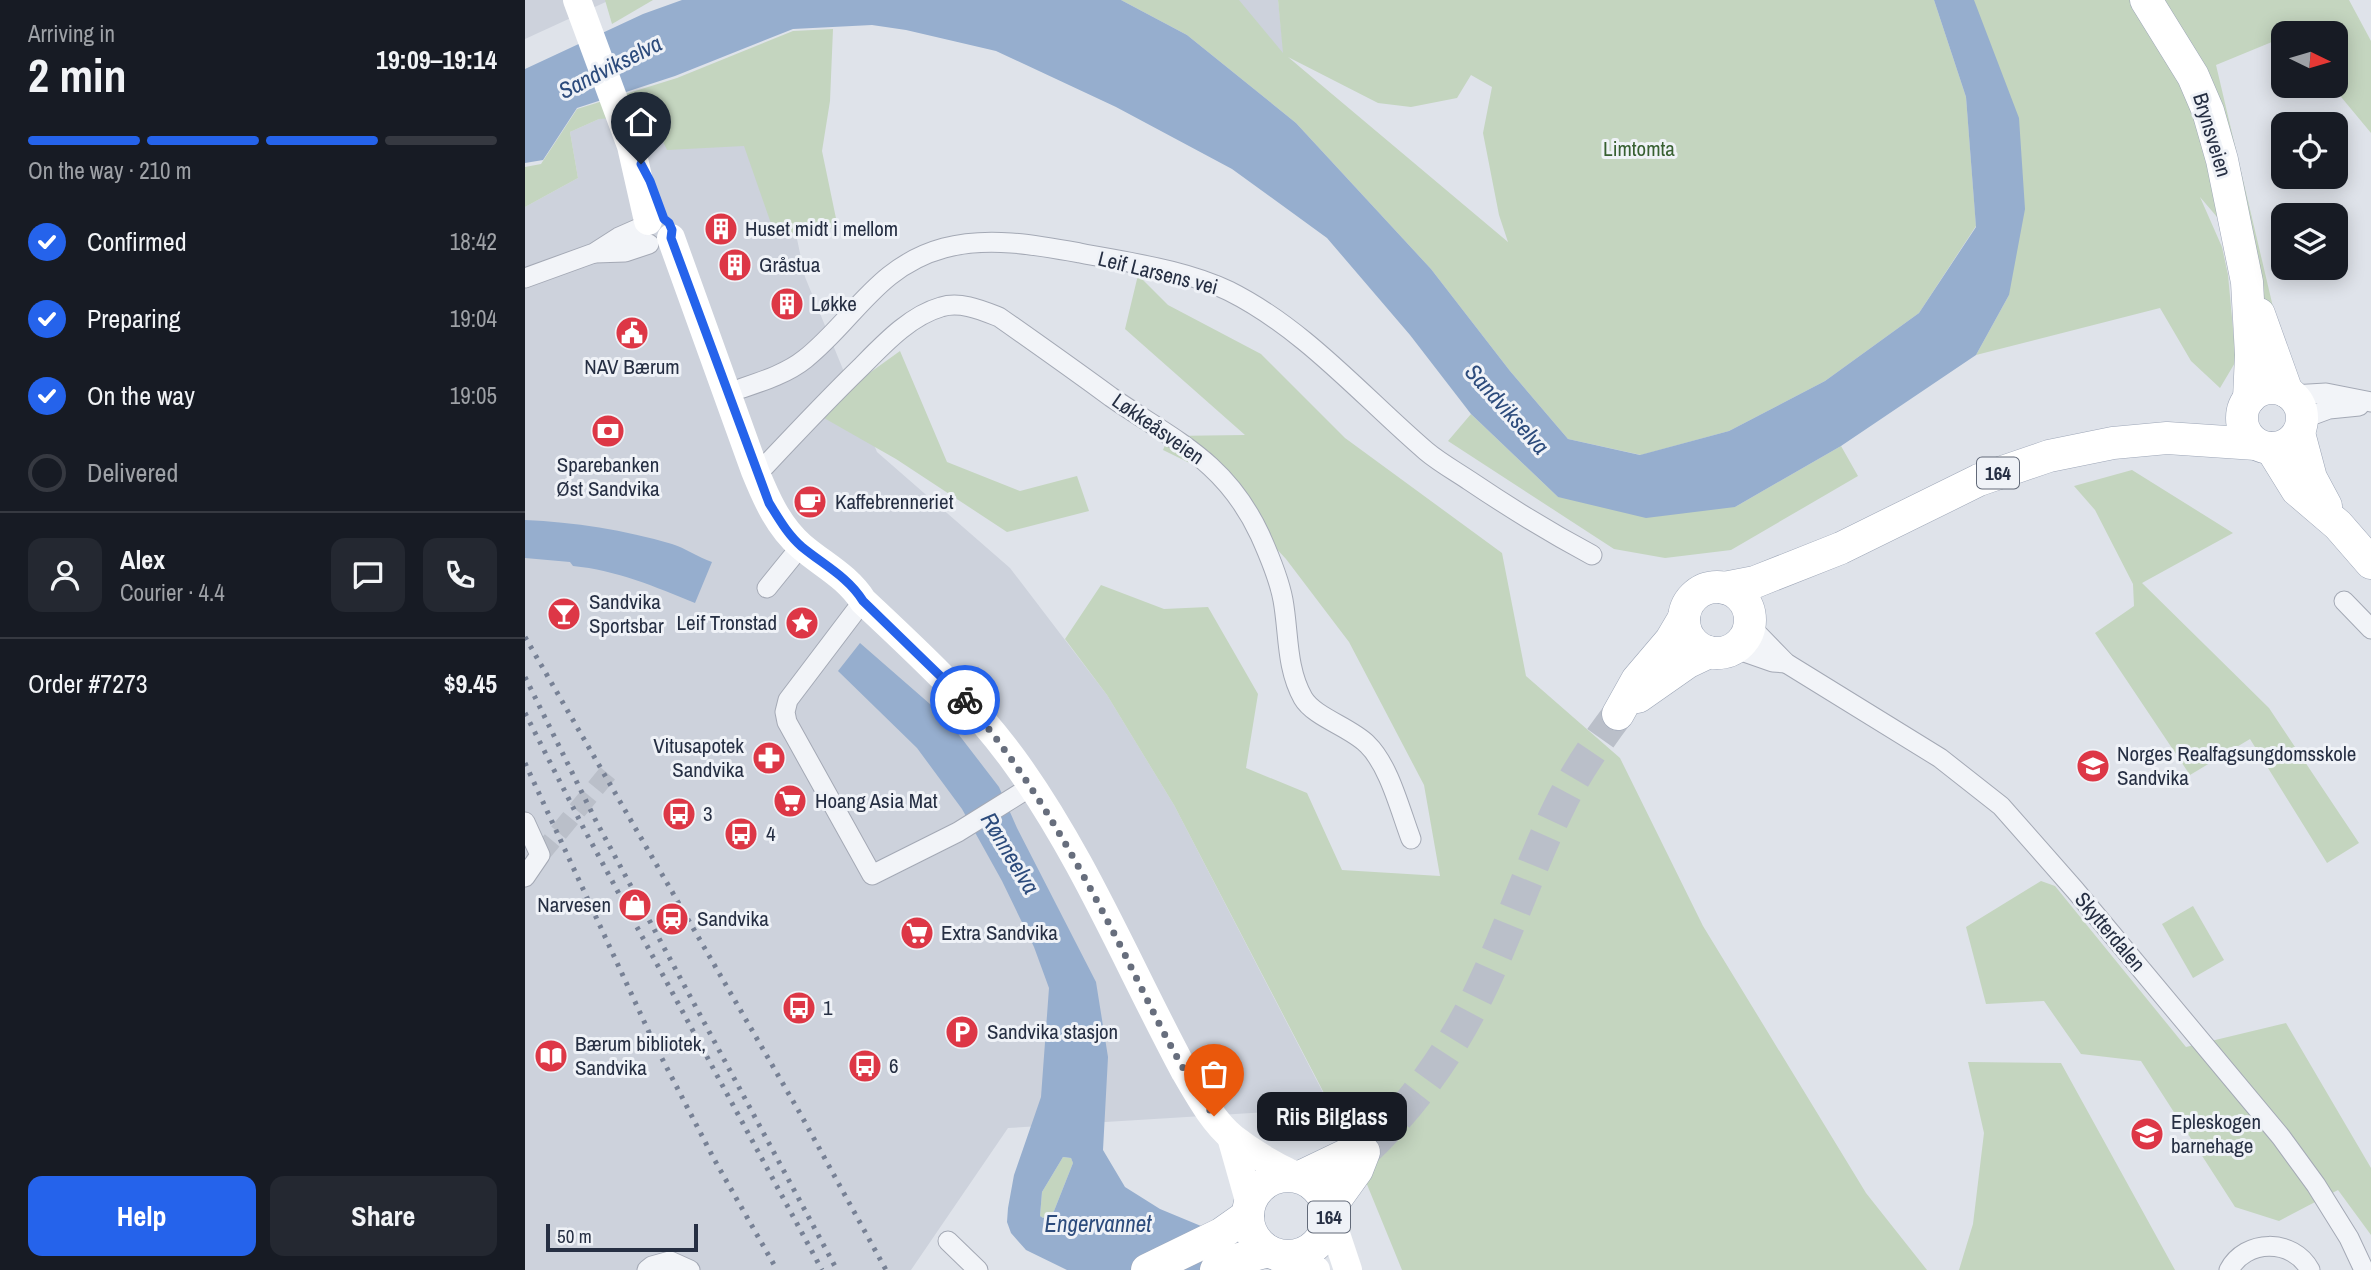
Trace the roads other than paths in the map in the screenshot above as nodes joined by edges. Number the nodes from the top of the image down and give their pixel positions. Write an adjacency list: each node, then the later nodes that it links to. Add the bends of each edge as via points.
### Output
1 (577, 0): 3 (main road, via 631,146 650,181)
2 (2146, 0): 5 (main road, Brynsveien, via 2193,76 2208,111 2223,160)
3 (655, 232): 4 (street, via 619,237 594,253); 6 (main road); 10 (main road, via 662,261)
4 (525, 278)
5 (2247, 282): 7 (main road, Brynsveien, via 2251,355); 9 (main road, Brynsveien)
6 (728, 393): 10 (main road); 17 (street, Leif Larsens vei, via 803,361 883,280 913,261 961,244 1042,246 1184,275 1248,301 1319,355 1429,453 1521,515)
7 (2246, 403): 9 (main road, 164, via 2265,389 2276,388); 11 (main road, 164); 12 (main road, via 2243,427 2247,436)
8 (2371, 404): 9 (street, via 2326,393)
9 (2295, 409): 12 (main road, via 2288,444); 14 (main road, Brynsveien, via 2311,478)
10 (733, 435): 13 (main road); 16 (main road, via 754,513 772,541)
11 (2167, 438): 12 (main road, 164); 15 (main road, 164, via 2091,446 2011,468 1934,500)
12 (2263, 446): 14 (main road, Brynsveien, via 2297,490)
13 (755, 471): 16 (main road); 29 (street, Løkkeåsveien, via 891,337 919,318 951,305 999,317 1189,447 1228,484 1259,534 1274,571 1283,598 1290,665 1304,700 1351,730 1379,757)
14 (2337, 525): 18 (main road, Brynsveien)
15 (1841, 548): 20 (main road, 164, via 1755,582); 25 (main road, 164, via 1760,607)
16 (795, 553): 19 (street); 21 (main road, via 846,598)
17 (1592, 555)
18 (2371, 563)
19 (767, 588)
20 (1724, 588): 23 (main road, 164, via 1697,593); 25 (main road, via 1744,601)
21 (863, 601): 27 (main road, via 958,692 993,733); 27 (street, via 788,700 785,712 872,875)
22 (2344, 601): 24 (street)
23 (1684, 618): 25 (main road, via 1690,639 1700,648); 25 (main road, 164, via 1637,680 1618,714 1678,668)
24 (2371, 629)
25 (1735, 635): 26 (street, Skytterdalen); 26 (street, Skytterdalen, via 1773,662)
26 (1786, 663): 45 (street, Skytterdalen, via 1940,758 2001,806 2281,1137 2316,1185)
27 (1021, 792): 31 (main road, via 1087,883 1185,1072)
28 (525, 822): 30 (street, via 540,855)
29 (1411, 839)
30 (525, 877)
31 (1231, 1137): 32 (main road); 33 (main road)
32 (1297, 1176): 33 (main road, 164, via 1267,1181 1256,1191); 34 (main road, 164, via 1319,1189); 34 (main road, 164, via 1364,1152)
33 (1249, 1209): 35 (main road, 164); 36 (main road, via 1253,1236)
34 (1329, 1211): 36 (main road, 164, via 1323,1237); 42 (main road)
35 (1225, 1255): 36 (main road, 164); 41 (main road, 164)
36 (1293, 1259)
37 (647, 1270): 38 (street, via 670,1261)
38 (690, 1270)
39 (961, 1270): 40 (street, via 948,1241)
40 (978, 1270)
41 (1147, 1270)
42 (1348, 1270)
43 (2229, 1270): 44 (street, via 2239,1255 2265,1246 2287,1250)
44 (2309, 1270)
45 (2364, 1270)

